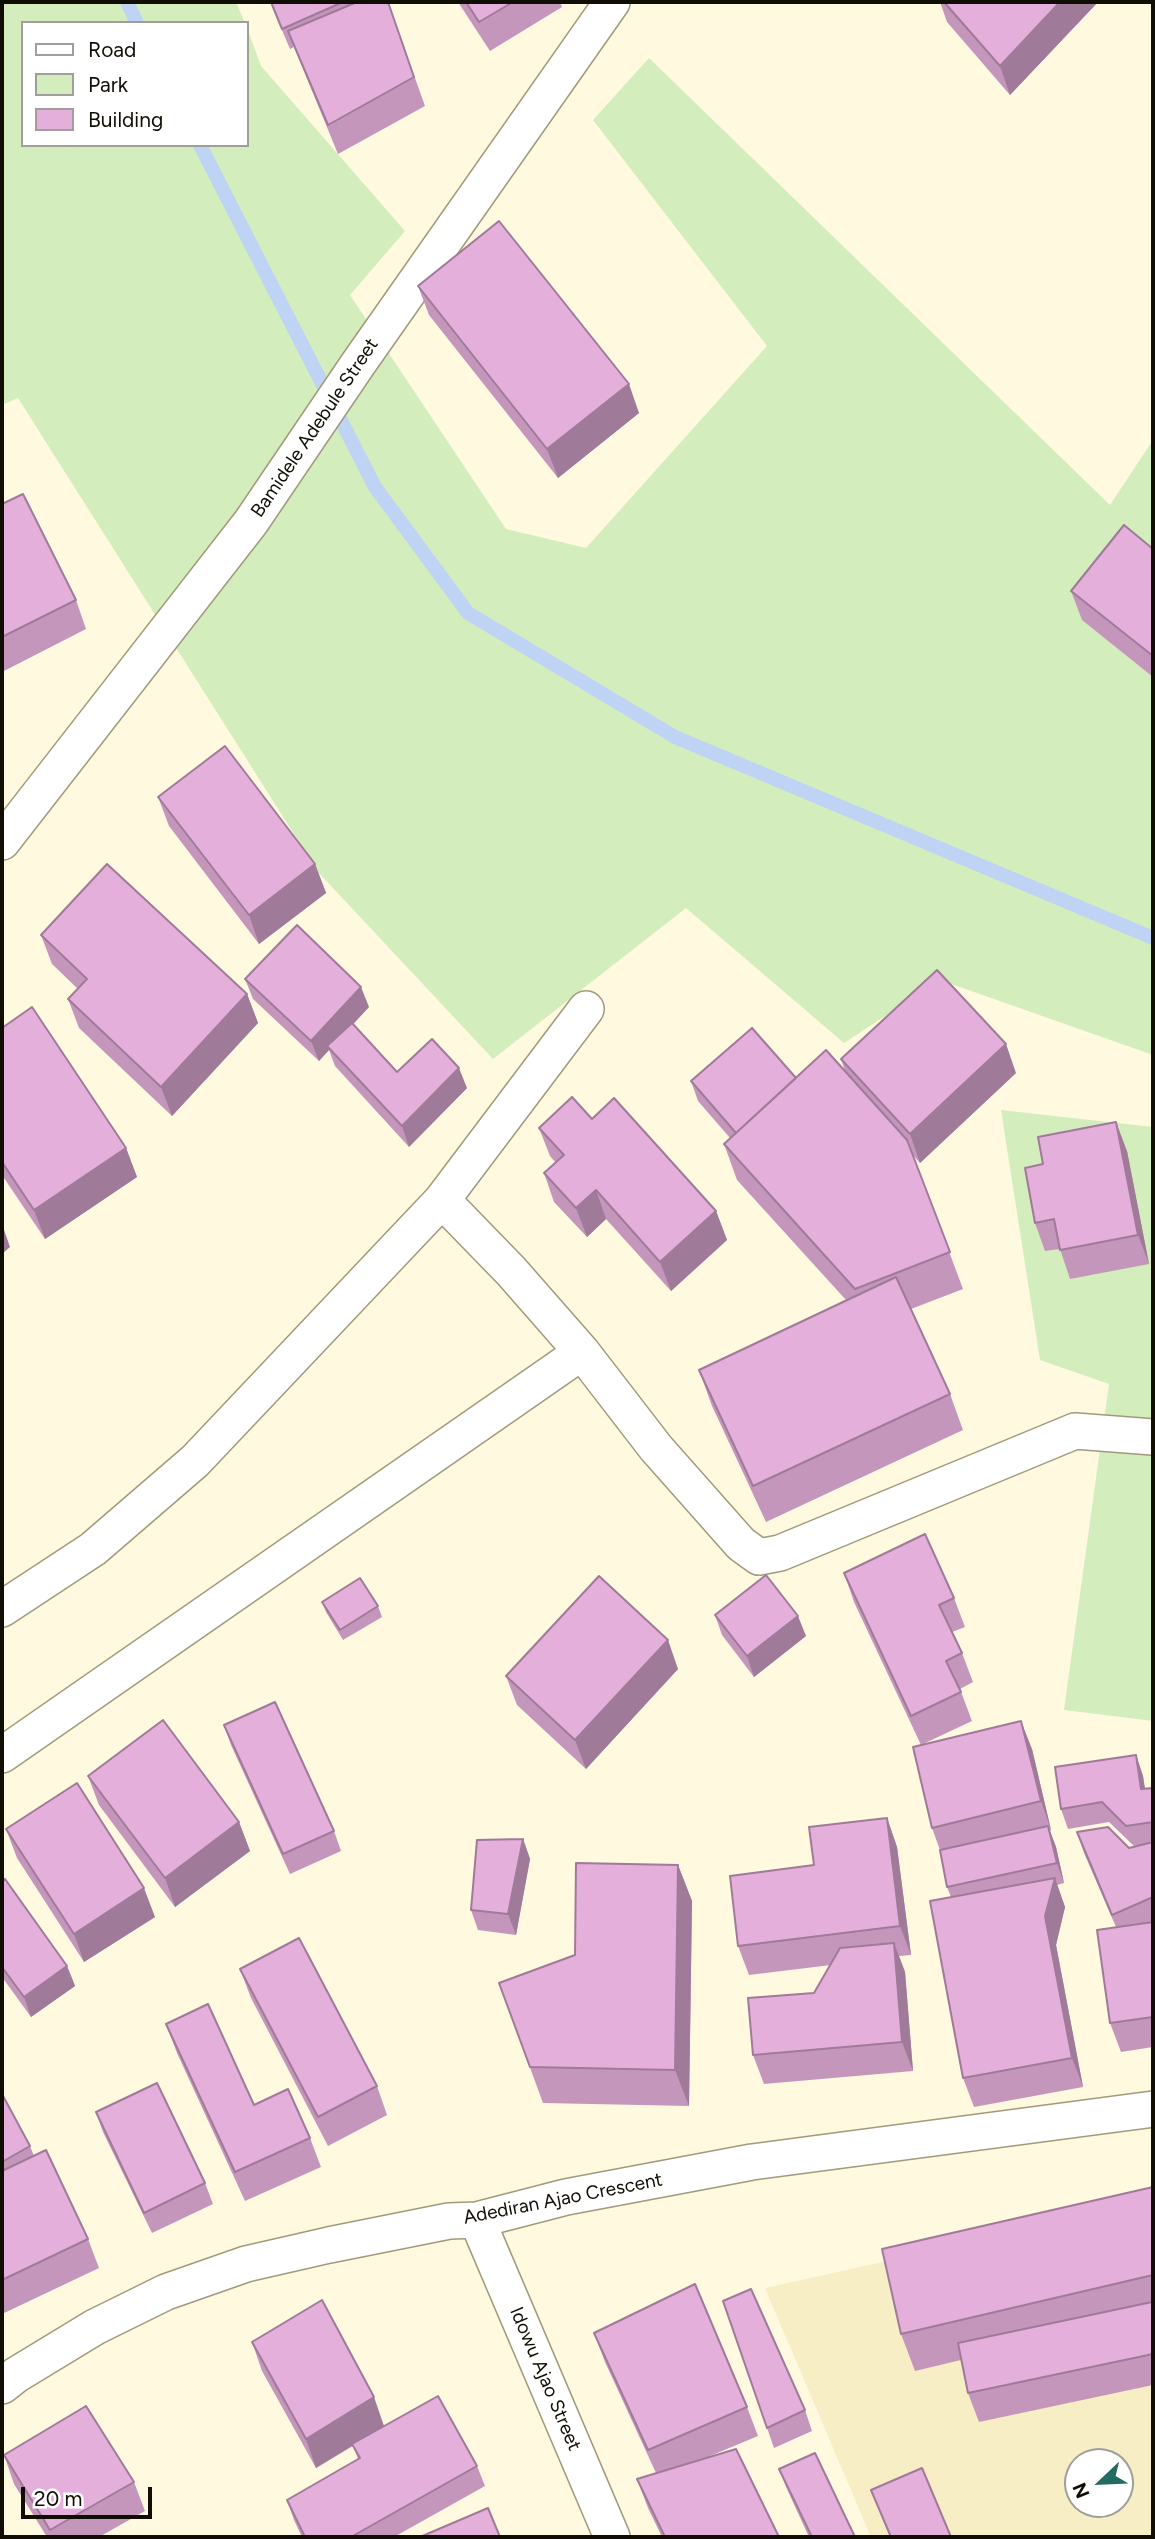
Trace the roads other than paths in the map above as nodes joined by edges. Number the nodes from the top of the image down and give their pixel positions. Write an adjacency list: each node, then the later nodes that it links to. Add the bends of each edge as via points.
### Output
1 (612, 2): 2 (street, Bamidele Adebule Street, via 251,522)
2 (2, 842)
3 (586, 1009): 4 (street)
4 (442, 1200): 5 (street); 7 (street, via 195,1461 93,1549)
5 (582, 1352): 6 (street, via 656,1448 741,1544 759,1557 780,1553 1075,1431); 8 (street)
6 (1153, 1437)
7 (2, 1609)
8 (2, 1755)
9 (1153, 2109): 10 (street, Adediran Ajao Crescent, via 752,2162 566,2197)
10 (477, 2220): 11 (street, Adediran Ajao Crescent, via 449,2221 246,2264 166,2292 95,2327); 12 (street, Idowu Ajao Street)
11 (2, 2386)
12 (612, 2537)

